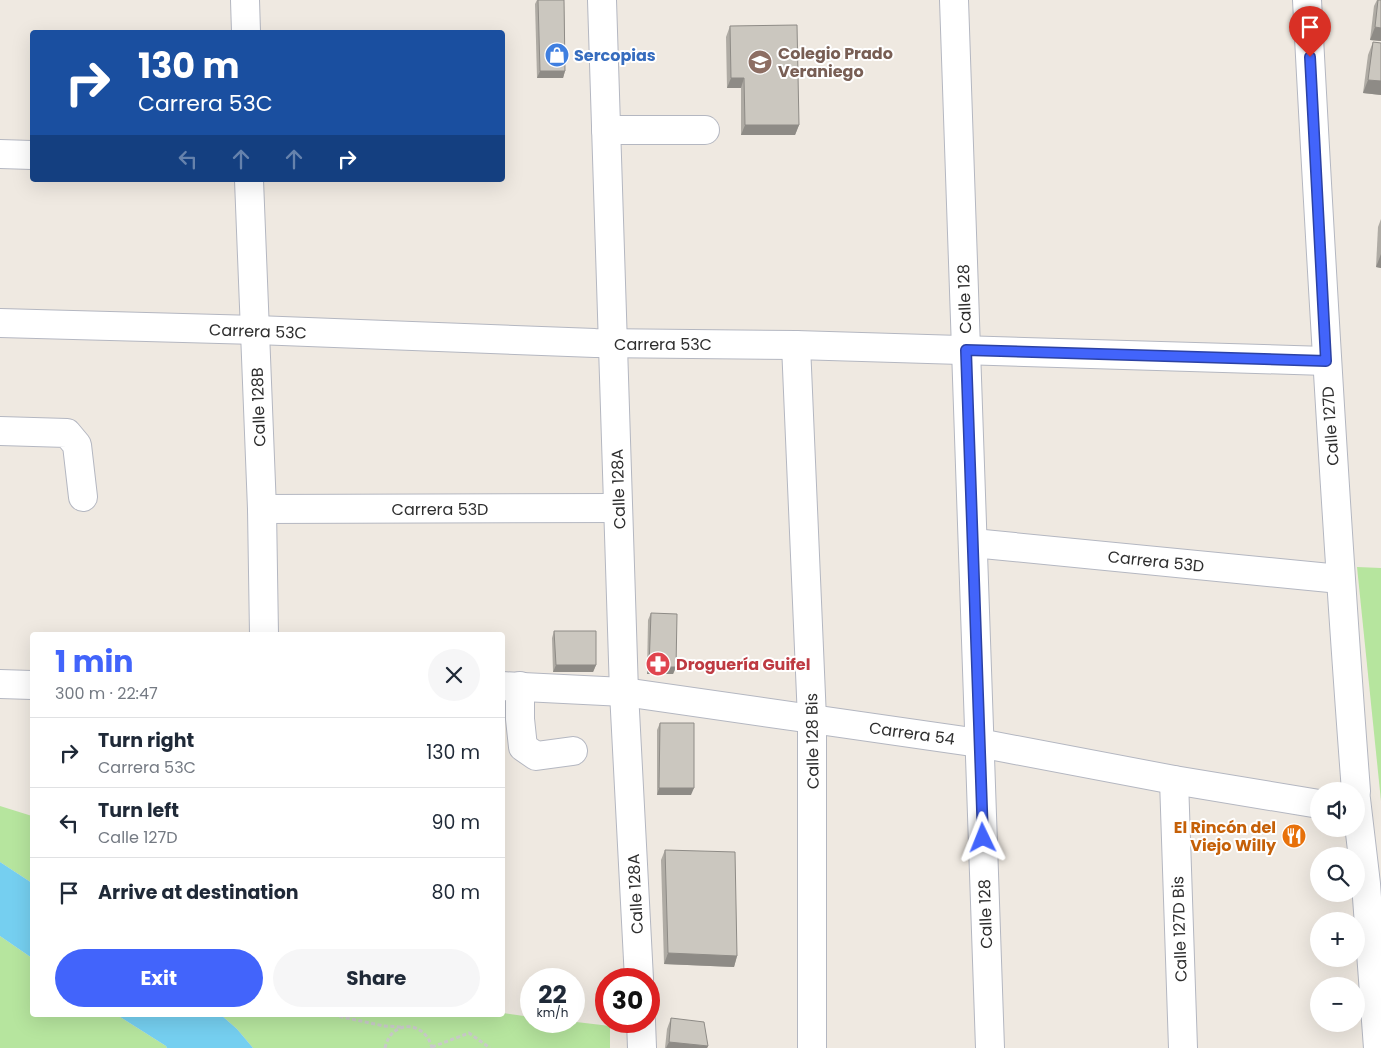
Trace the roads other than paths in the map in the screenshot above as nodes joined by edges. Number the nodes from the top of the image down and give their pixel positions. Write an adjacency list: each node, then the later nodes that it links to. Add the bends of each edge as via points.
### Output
1 (245, 0): 5 (street)
2 (602, 0): 6 (street, Calle 128A)
3 (954, 0): 15 (street, Calle 128)
4 (1307, 0): 16 (street, Calle 127D)
5 (246, 30)
6 (606, 130): 7 (street); 13 (street, Calle 128A)
7 (705, 130)
8 (0, 154): 9 (street)
9 (30, 155)
10 (249, 182): 12 (street, Calle 128B)
11 (0, 323): 12 (street, Carrera 53C)
12 (256, 330): 13 (street, Carrera 53C); 20 (street, Calle 128B)
13 (614, 343): 14 (street, Carrera 53C); 19 (street, Calle 128A)
14 (796, 345): 15 (street, Carrera 53C); 28 (street, Calle 128 Bis)
15 (966, 350): 16 (street, Carrera 53C); 21 (street, Calle 128)
16 (1326, 361): 22 (street, Calle 127D)
17 (0, 431): 18 (street, via 67,433 78,446)
18 (83, 497)
19 (618, 508): 20 (street, Carrera 53D); 27 (street, Calle 128A)
20 (262, 509): 23 (street, Calle 128B)
21 (973, 543): 22 (street, Carrera 53D); 29 (street, Calle 128)
22 (1340, 579): 32 (street, Calle 127D)
23 (264, 632)
24 (0, 684): 25 (street)
25 (30, 684)
26 (511, 686): 27 (street, Carrera 54); 30 (street, via 523,747 536,756)
27 (624, 692): 28 (street, Carrera 54); 36 (street, Calle 128A)
28 (812, 719): 29 (street, Carrera 54); 39 (street, Calle 128 Bis)
29 (979, 743): 31 (street, Carrera 54); 40 (street, Calle 128)
30 (573, 751)
31 (1174, 780): 33 (street, Carrera 54); 41 (street, Calle 127D Bis)
32 (1355, 782)
33 (1310, 803)
34 (1363, 837): 35 (street, Calle 127D)
35 (1373, 884): 42 (street, Calle 127D)
36 (638, 968)
37 (641, 1033): 38 (street)
38 (642, 1048)
39 (812, 1048)
40 (990, 1048)
41 (1183, 1048)
42 (1378, 1048)

